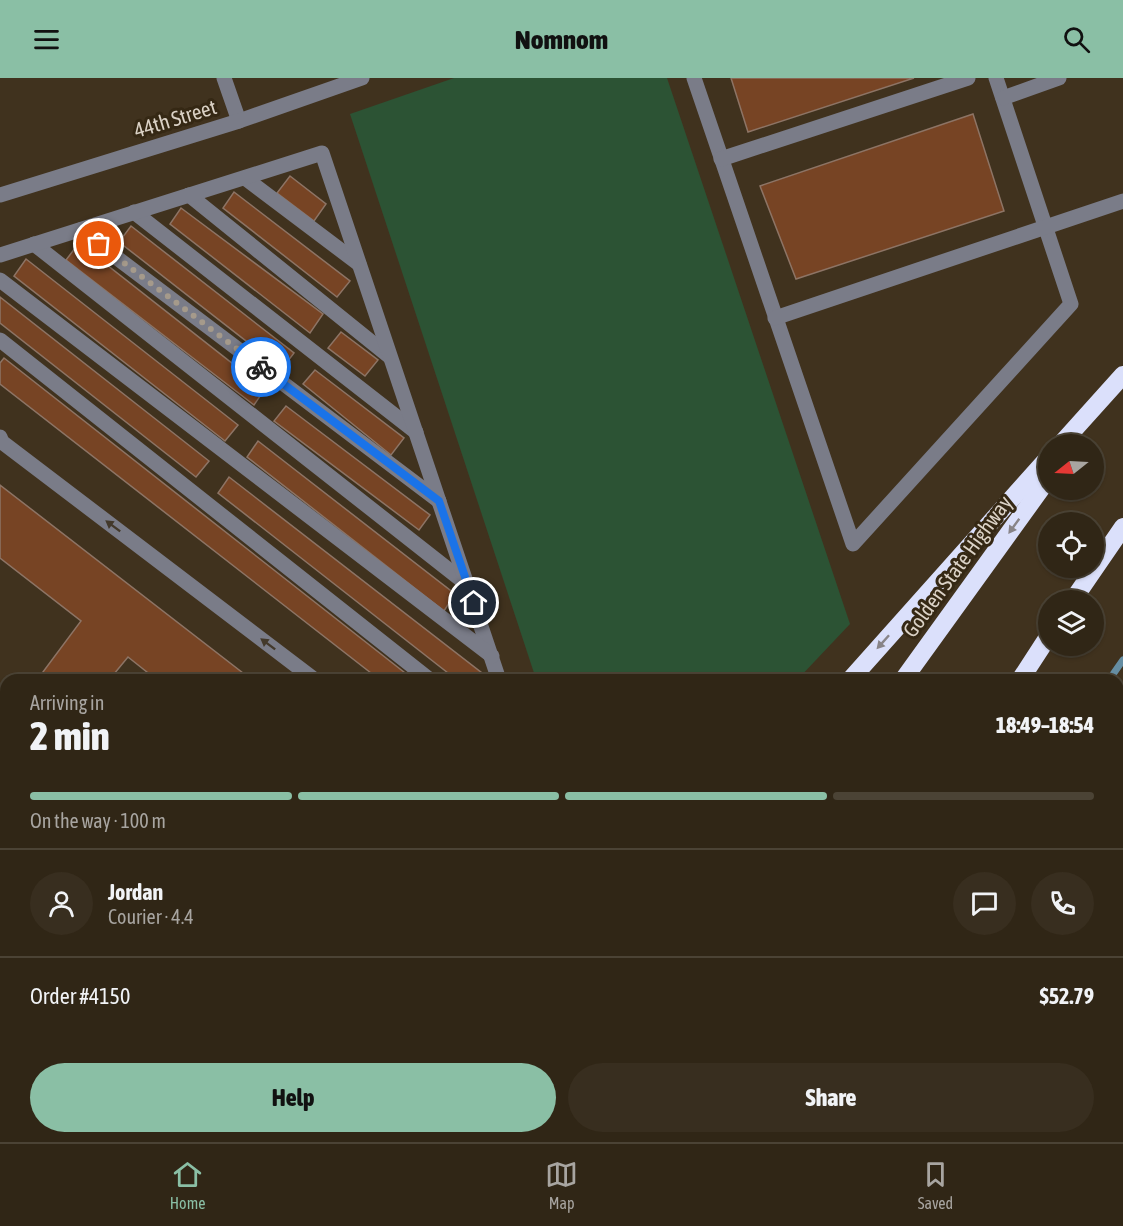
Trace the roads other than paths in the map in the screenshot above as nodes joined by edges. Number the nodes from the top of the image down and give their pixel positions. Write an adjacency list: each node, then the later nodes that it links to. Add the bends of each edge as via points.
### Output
1 (224, 78): 8 (street)
2 (362, 78): 8 (street, 44th Street)
3 (694, 78): 9 (street)
4 (968, 78): 9 (street)
5 (996, 78): 7 (street)
6 (1059, 78): 7 (street)
7 (1003, 98): 15 (street)
8 (239, 121): 11 (street, 44th Street)
9 (722, 159): 21 (street)
10 (244, 178): 12 (street); 19 (street); 19 (street, via 322,153)
11 (0, 195)
12 (189, 195): 14 (street); 23 (street)
13 (1123, 201): 15 (street)
14 (134, 212): 16 (street); 25 (street)
15 (1045, 226): 21 (street); 21 (street, via 1071,304 853,544)
16 (80, 230): 17 (street); 31 (street)
17 (34, 244): 18 (street); 33 (street)
18 (0, 255)
19 (359, 264): 23 (street)
20 (0, 279): 36 (street)
21 (775, 318)
22 (0, 340): 38 (street)
23 (391, 357): 25 (street)
24 (1123, 375): 26 (highway); 27 (highway)
25 (416, 432): 31 (street)
26 (1070, 434)
27 (1081, 434)
28 (0, 437): 37 (street, one-way to 28)
29 (1038, 469): 40 (highway, one-way to 40)
30 (1038, 492): 41 (highway, Golden State Highway, one-way to 41)
31 (439, 501): 33 (street)
32 (1123, 527): 34 (highway)
33 (468, 585): 36 (street)
34 (1081, 590)
35 (1038, 652): 42 (highway)
36 (492, 656): 39 (street)
37 (307, 674)
38 (422, 674)
39 (497, 674)
40 (855, 674)
41 (907, 674)
42 (1024, 674)

